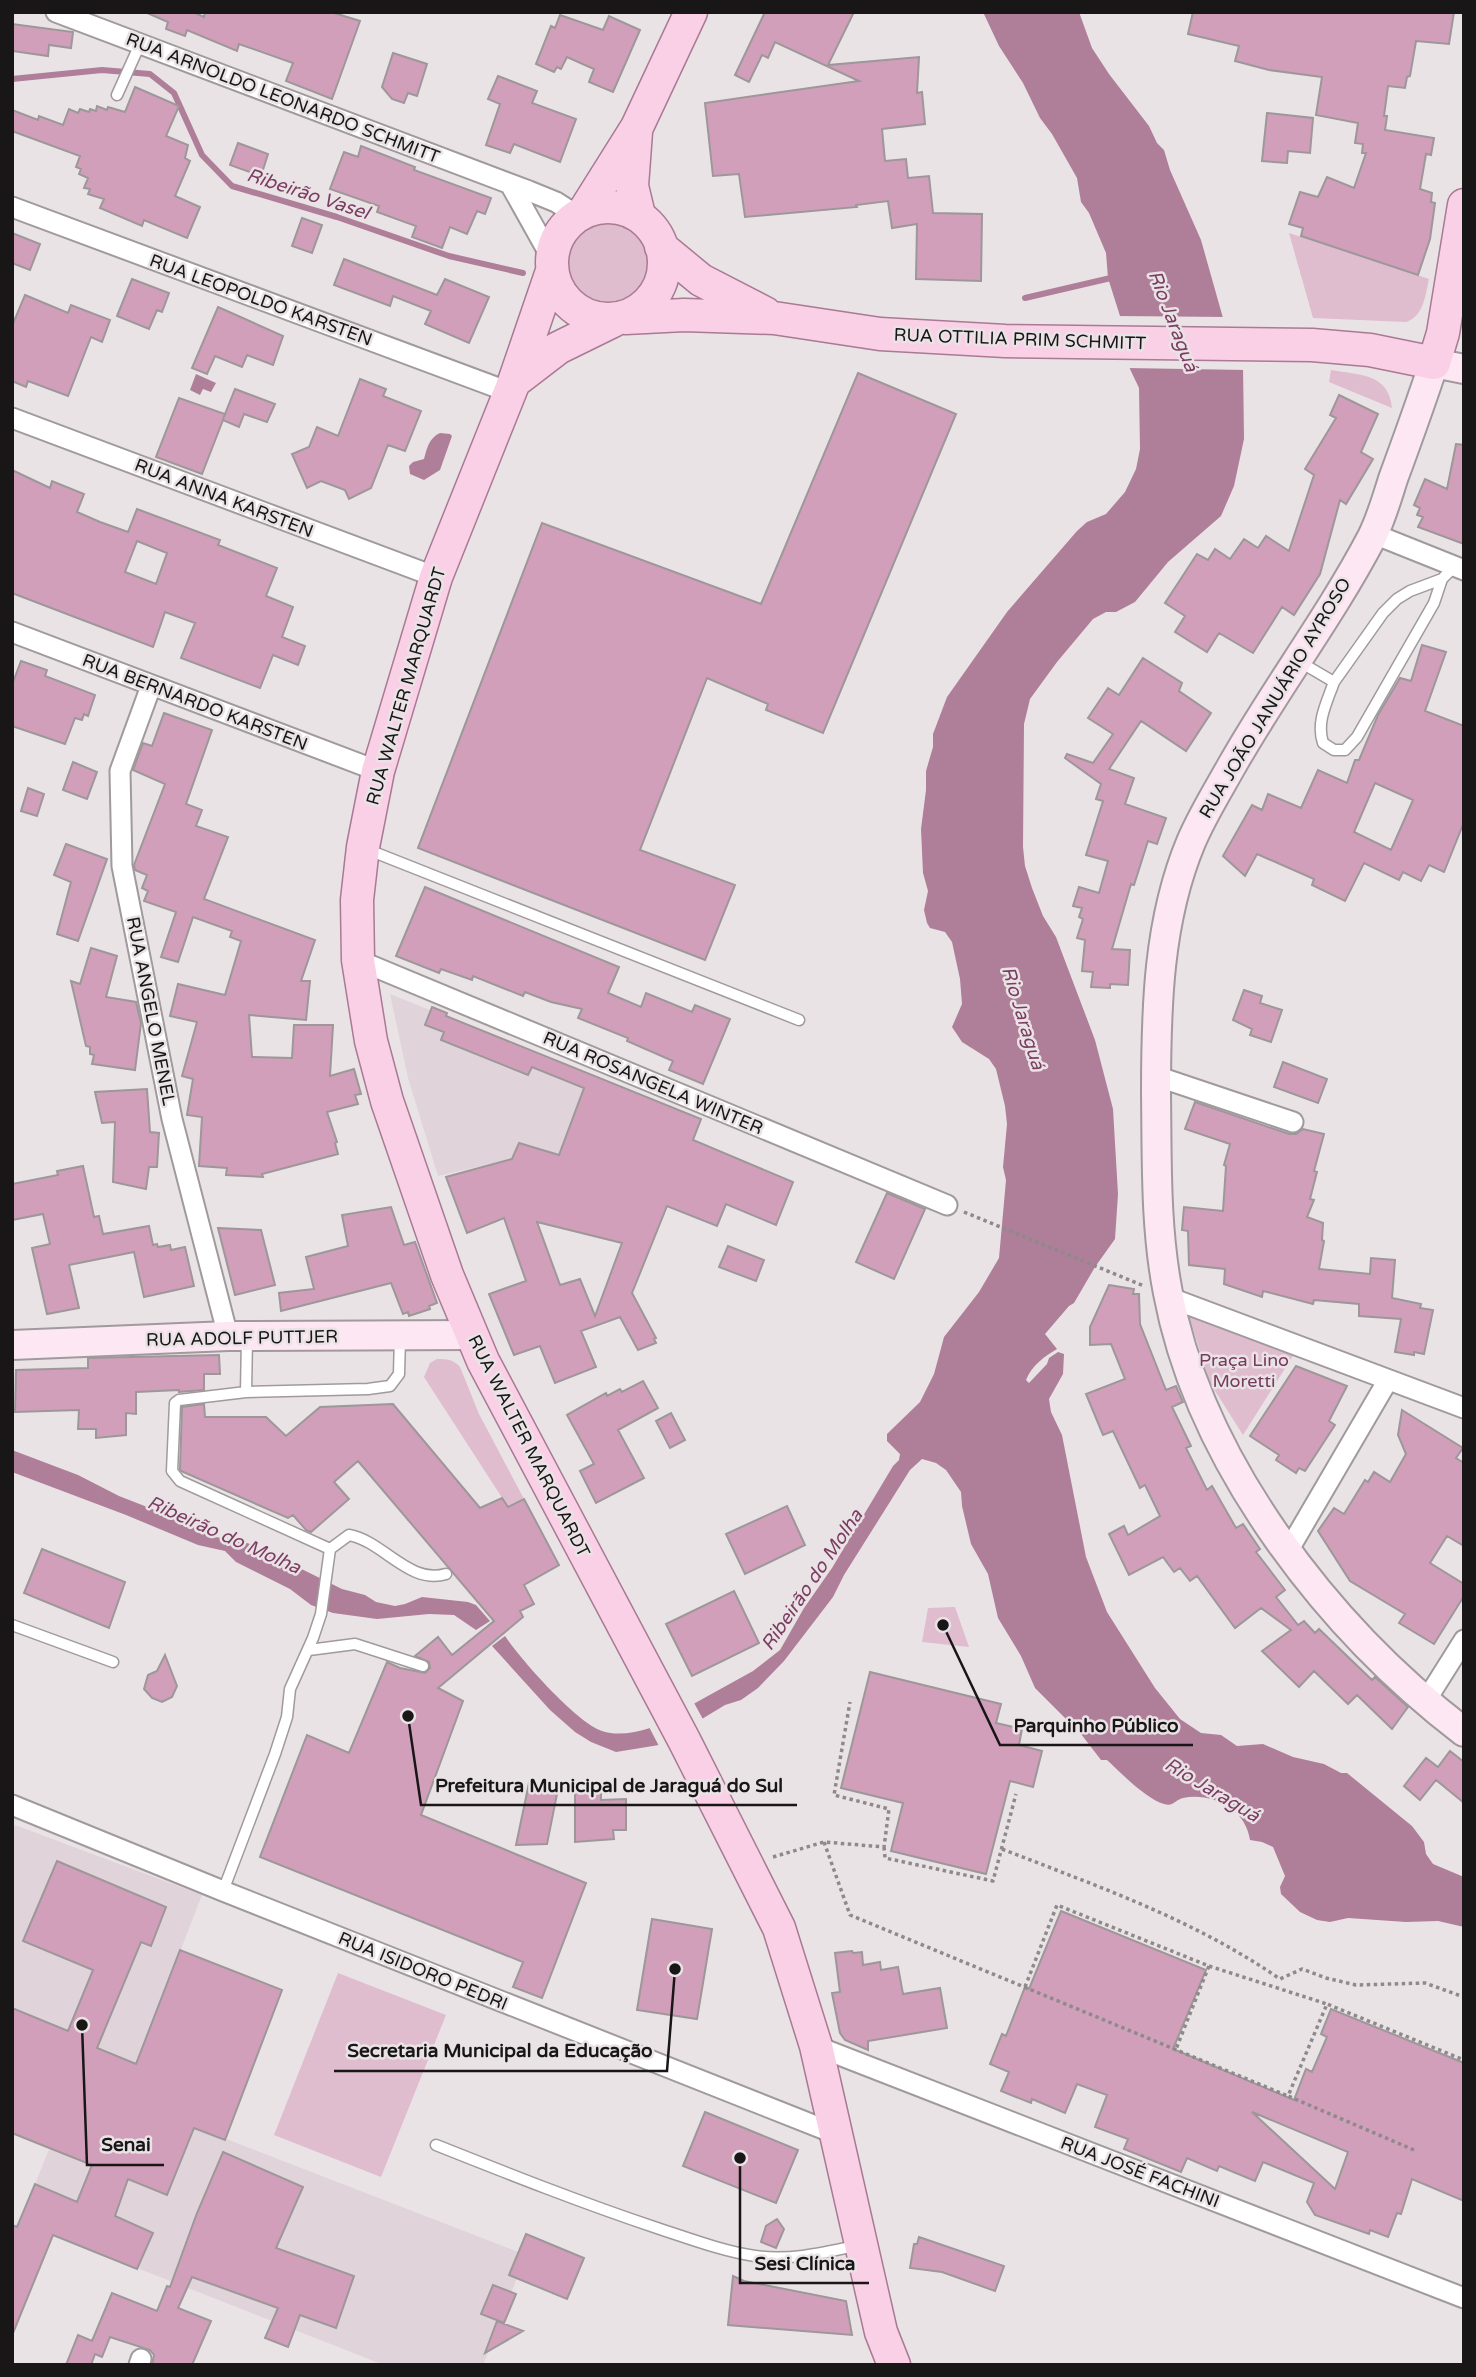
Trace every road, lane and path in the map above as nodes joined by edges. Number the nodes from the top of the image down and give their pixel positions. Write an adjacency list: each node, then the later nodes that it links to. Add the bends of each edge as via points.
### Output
1 (55, 12): 3 (street, RUA ARNOLDO LEONARDO SCHMITT)
2 (691, 12): 5 (main road)
3 (140, 44): 4 (lane); 6 (street, RUA ARNOLDO LEONARDO SCHMITT)
4 (117, 94)
5 (637, 127): 9 (main road); 10 (main road, via 632,186)
6 (510, 184): 9 (street, RUA ARNOLDO LEONARDO SCHMITT); 12 (street)
7 (1464, 205): 15 (main road, RUA JOÃO JANUÁRIO AYROSO, via 1445,325)
8 (12, 207): 16 (street, RUA LEOPOLDO KARSTEN)
9 (580, 214): 10 (main road, via 611,206); 12 (main road, via 558,237)
10 (639, 215): 11 (main road)
11 (661, 247): 13 (main road, RUA OTTILIA PRIM SCHMITT, via 701,280); 14 (main road, via 664,264 653,297 642,309)
12 (552, 265): 14 (main road, via 562,297 572,307 584,315); 16 (main road, RUA WALTER MARQUARDT)
13 (774, 318): 14 (main road, RUA OTTILIA PRIM SCHMITT, via 684,315); 15 (main road, RUA OTTILIA PRIM SCHMITT, via 880,334 1005,341 1346,347)
14 (620, 320): 16 (main road, via 558,348)
15 (1449, 366): 18 (main road, RUA JOÃO JANUÁRIO AYROSO)
16 (512, 387): 20 (main road, RUA WALTER MARQUARDT)
17 (12, 418): 20 (street, RUA ANNA KARSTEN)
18 (1374, 534): 19 (street); 22 (main road, RUA JOÃO JANUÁRIO AYROSO)
19 (1454, 572): 23 (lane, via 1397,599); 23 (lane, via 1345,750 1323,743 1320,732)
20 (436, 577): 25 (main road, RUA WALTER MARQUARDT)
21 (12, 632): 24 (street, RUA BERNARDO KARSTEN)
22 (1296, 660): 23 (lane); 29 (main road, RUA JOÃO JANUÁRIO AYROSO, via 1208,807 1178,880 1161,960)
23 (1335, 682)
24 (151, 686): 25 (street, RUA BERNARDO KARSTEN); 34 (street, RUA ANGELO MENEL, via 120,771 122,866 172,1119)
25 (378, 771): 26 (main road, RUA WALTER MARQUARDT)
26 (363, 847): 27 (main road, RUA WALTER MARQUARDT, via 357,900); 28 (lane)
27 (358, 960): 31 (street, RUA ROSANGELA WINTER); 33 (main road, RUA WALTER MARQUARDT, via 371,1041 387,1101)
28 (799, 1020)
29 (1156, 1076): 30 (street); 32 (main road, RUA JOÃO JANUÁRIO AYROSO, via 1157,1182)
30 (1293, 1122)
31 (947, 1205): 32 (path)
32 (1168, 1297): 37 (street); 41 (main road, RUA JOÃO JANUÁRIO AYROSO, via 1201,1404 1228,1457)
33 (472, 1335): 35 (main road, RUA ADOLF PUTTJER); 56 (main road, RUA WALTER MARQUARDT, via 511,1418)
34 (238, 1336): 35 (main road, RUA ADOLF PUTTJER); 36 (main road, RUA ADOLF PUTTJER); 38 (lane)
35 (401, 1336): 38 (lane, via 399,1374 390,1386)
36 (12, 1345)
37 (1388, 1380): 39 (street); 41 (street)
38 (246, 1392): 40 (lane, via 175,1403 174,1476)
39 (1464, 1408)
40 (330, 1549): 42 (lane, via 349,1535 361,1537 418,1573); 45 (lane, via 321,1614)
41 (1288, 1550): 49 (main road, RUA JOÃO JANUÁRIO AYROSO, via 1343,1620)
42 (446, 1574)
43 (12, 1625): 46 (lane)
44 (1464, 1640): 49 (street)
45 (309, 1650): 47 (lane, via 355,1644); 57 (lane, via 289,1689 287,1717 275,1754)
46 (113, 1662)
47 (423, 1666)
48 (850, 1702): 54 (path, via 834,1794 889,1809)
49 (1425, 1702): 50 (main road, RUA JOÃO JANUÁRIO AYROSO)
50 (1464, 1732)
51 (1016, 1794): 55 (path)
52 (12, 1805): 57 (street, RUA ISIDORO PEDRI)
53 (824, 1842): 54 (path); 56 (path); 59 (path, via 850,1915)
54 (884, 1847): 55 (path, via 885,1858 993,1881)
55 (1002, 1849): 60 (path, via 1157,1909 1244,1954 1280,1979 1302,1969 1356,1984 1425,1983)
56 (747, 1865): 62 (main road, RUA WALTER MARQUARDT, via 779,1928)
57 (223, 1891): 66 (street, RUA ISIDORO PEDRI)
58 (1209, 1966): 59 (path, via 1057,1905); 61 (path); 63 (path)
59 (1025, 1987): 63 (path)
60 (1464, 1997)
61 (1327, 2004): 64 (path); 65 (path)
62 (816, 2046): 66 (main road, RUA WALTER MARQUARDT); 70 (street, RUA JOSÉ FACHINI)
63 (1176, 2050): 65 (path)
64 (1464, 2060)
65 (1288, 2096): 68 (path)
66 (836, 2134): 69 (main road, RUA WALTER MARQUARDT)
67 (436, 2145): 69 (lane, via 583,2203 754,2256 809,2256)
68 (1414, 2150)
69 (860, 2246): 71 (main road, RUA WALTER MARQUARDT)
70 (1464, 2298)
71 (894, 2365)

